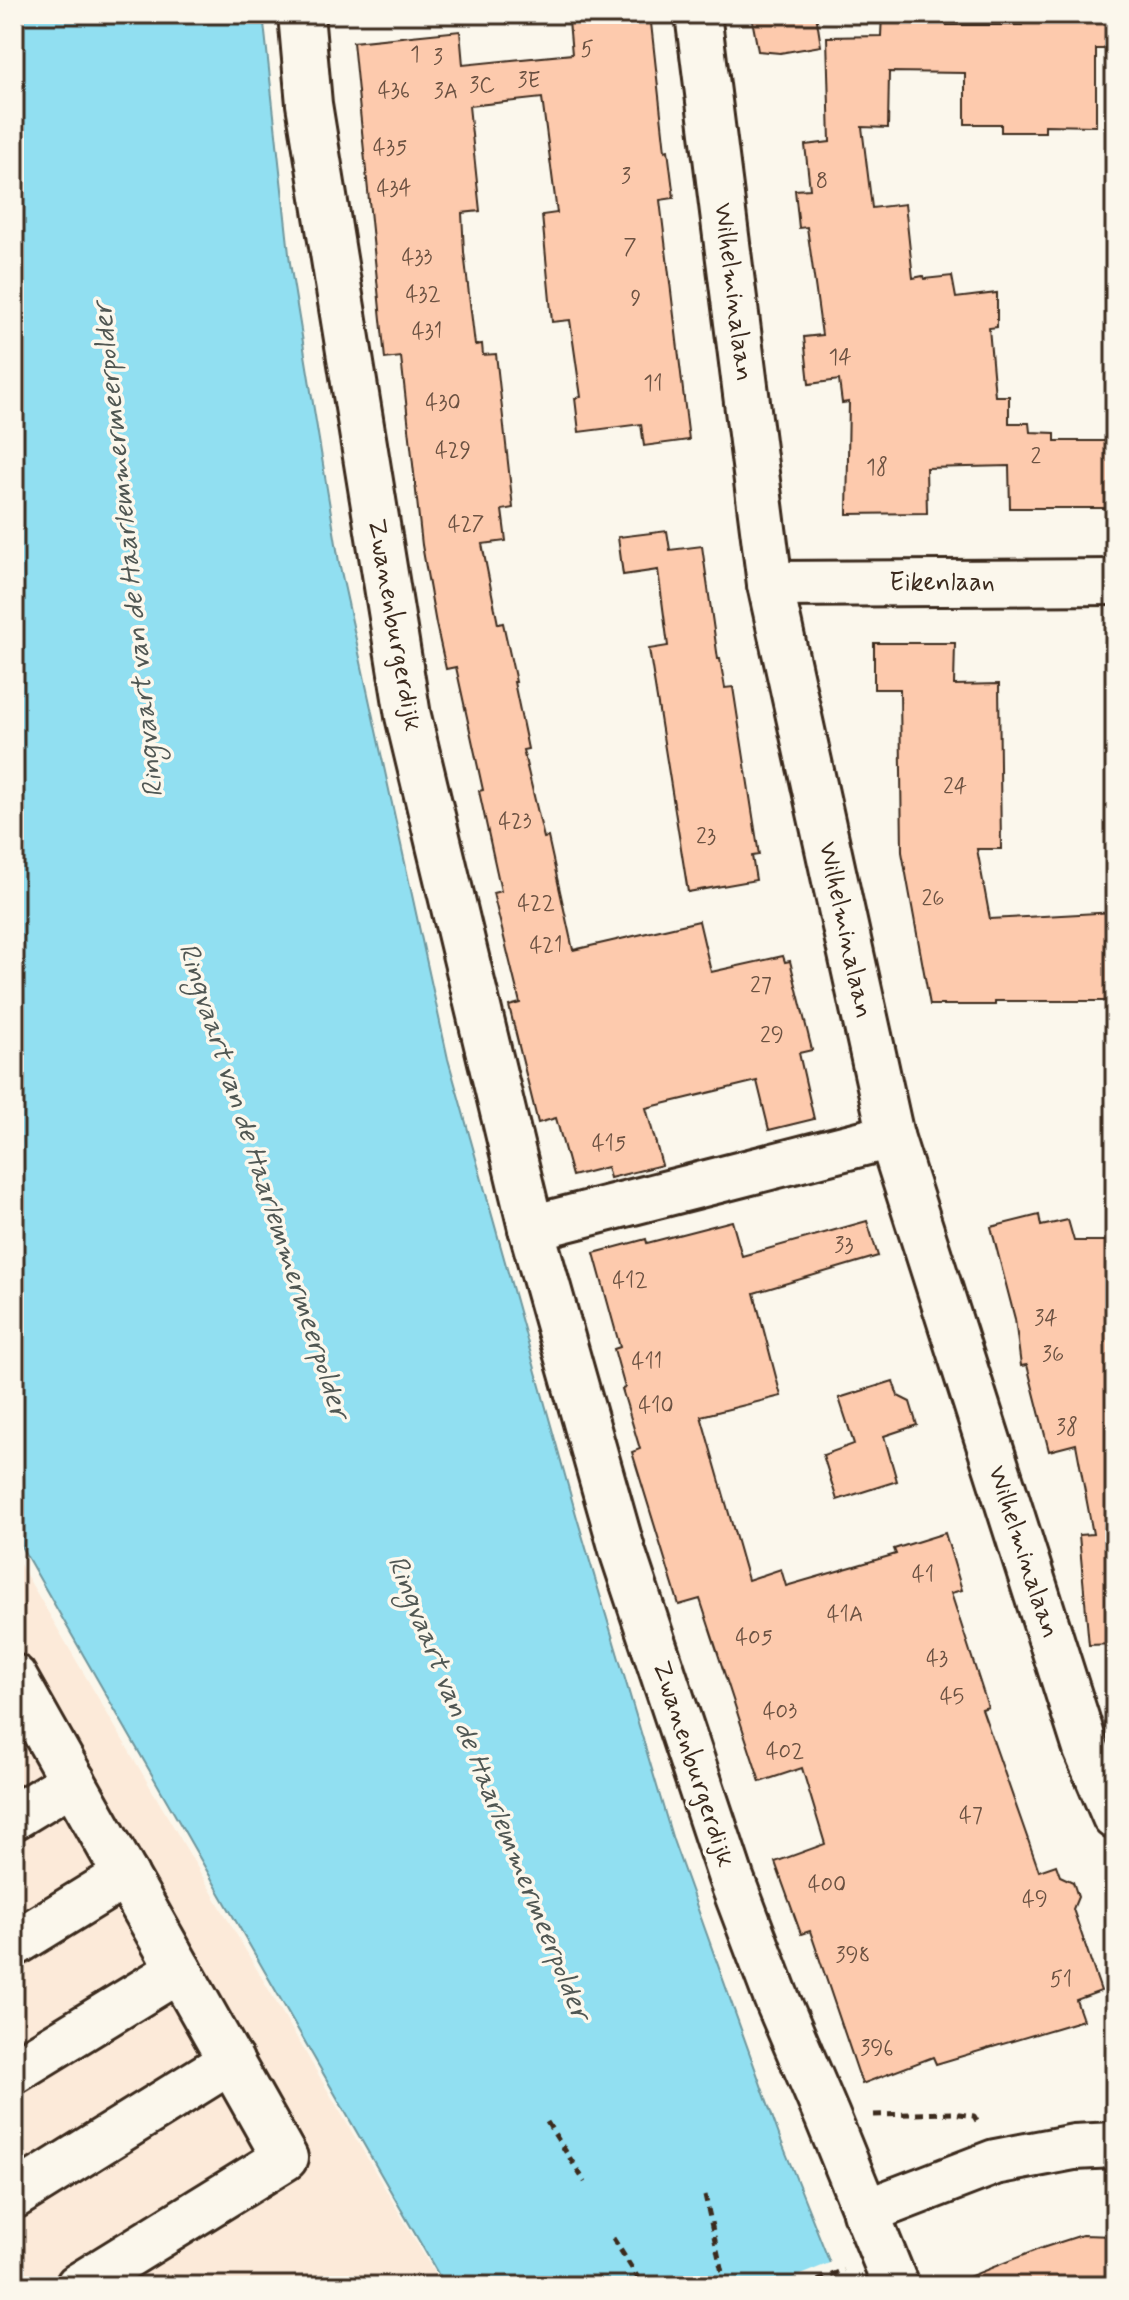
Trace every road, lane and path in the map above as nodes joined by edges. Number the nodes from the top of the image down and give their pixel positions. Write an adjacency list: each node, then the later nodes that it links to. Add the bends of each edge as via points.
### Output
1 (301, 14): 6 (street, Zwanenburgerdijk, via 309,104 408,716)
2 (698, 14): 4 (street, Wilhelminalaan)
3 (1115, 582): 4 (street, Eikenlaan)
4 (770, 584): 5 (street, Wilhelminalaan)
5 (891, 1136): 6 (street); 10 (street, Wilhelminalaan, via 1086,1749)
6 (531, 1228): 16 (street, Zwanenburgerdijk, via 623,1553 726,1864)
7 (16, 1685): 8 (street)
8 (73, 1781): 9 (street); 11 (street)
9 (14, 1817)
10 (1115, 1817)
11 (126, 1875): 12 (street); 13 (street)
12 (14, 1944)
13 (179, 1970): 14 (street); 15 (street)
14 (231, 2061): 22 (street); 26 (street, via 285,2158)
15 (14, 2071)
16 (827, 2116): 17 (path); 23 (street, Zwanenburgerdijk)
17 (974, 2116)
18 (547, 2122): 20 (path)
19 (1115, 2145): 23 (street, via 995,2162)
20 (585, 2182)
21 (705, 2195): 30 (path)
22 (14, 2196)
23 (865, 2212): 32 (street, Zwanenburgerdijk)
24 (613, 2238): 29 (path)
25 (836, 2273): 31 (path)
26 (78, 2286)
27 (309, 2286): 28 (path, via 331,2280)
28 (368, 2286)
29 (643, 2286)
30 (725, 2286)
31 (805, 2286)
32 (896, 2286)

